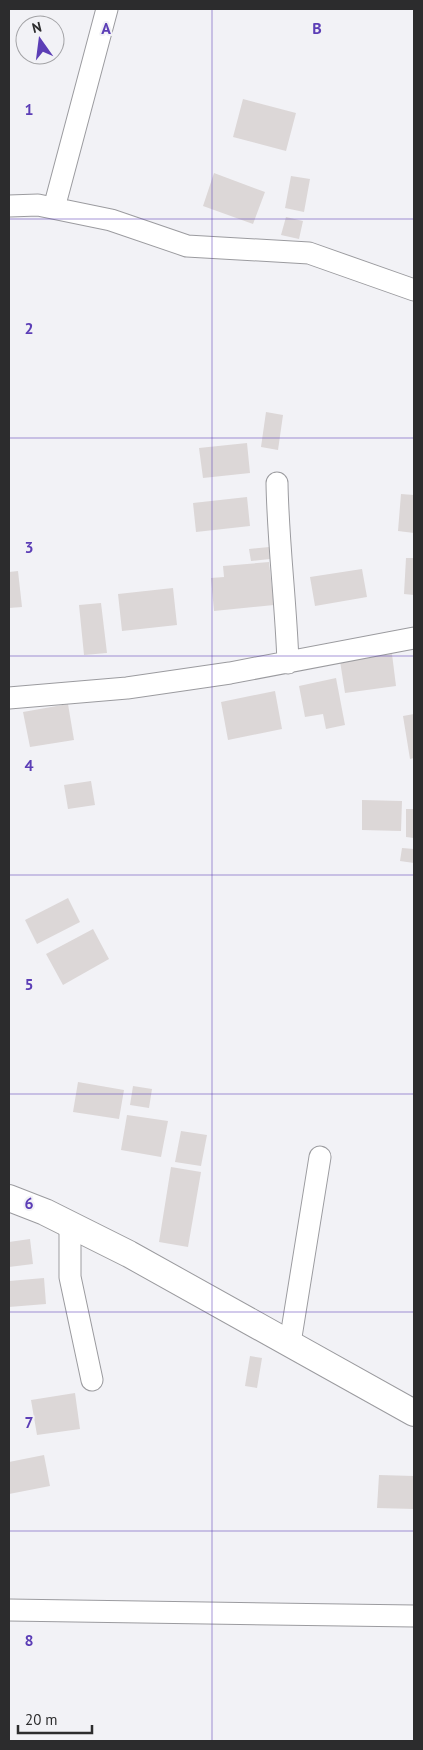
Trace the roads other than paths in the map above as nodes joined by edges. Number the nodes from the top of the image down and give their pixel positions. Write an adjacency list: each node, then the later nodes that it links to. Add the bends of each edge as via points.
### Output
1 (108, 9): 3 (street)
2 (9, 206): 3 (street)
3 (54, 208): 4 (street, via 111,220 187,246 309,253)
4 (414, 290)
5 (277, 483): 7 (street, via 278,542)
6 (414, 638): 7 (street)
7 (288, 663): 8 (street, via 127,688)
8 (9, 698)
9 (320, 1157): 12 (street)
10 (9, 1198): 11 (street)
11 (70, 1225): 12 (street); 13 (street, via 70,1278)
12 (290, 1343): 14 (street)
13 (92, 1380)
14 (414, 1413)
15 (9, 1610): 16 (street)
16 (414, 1616)

